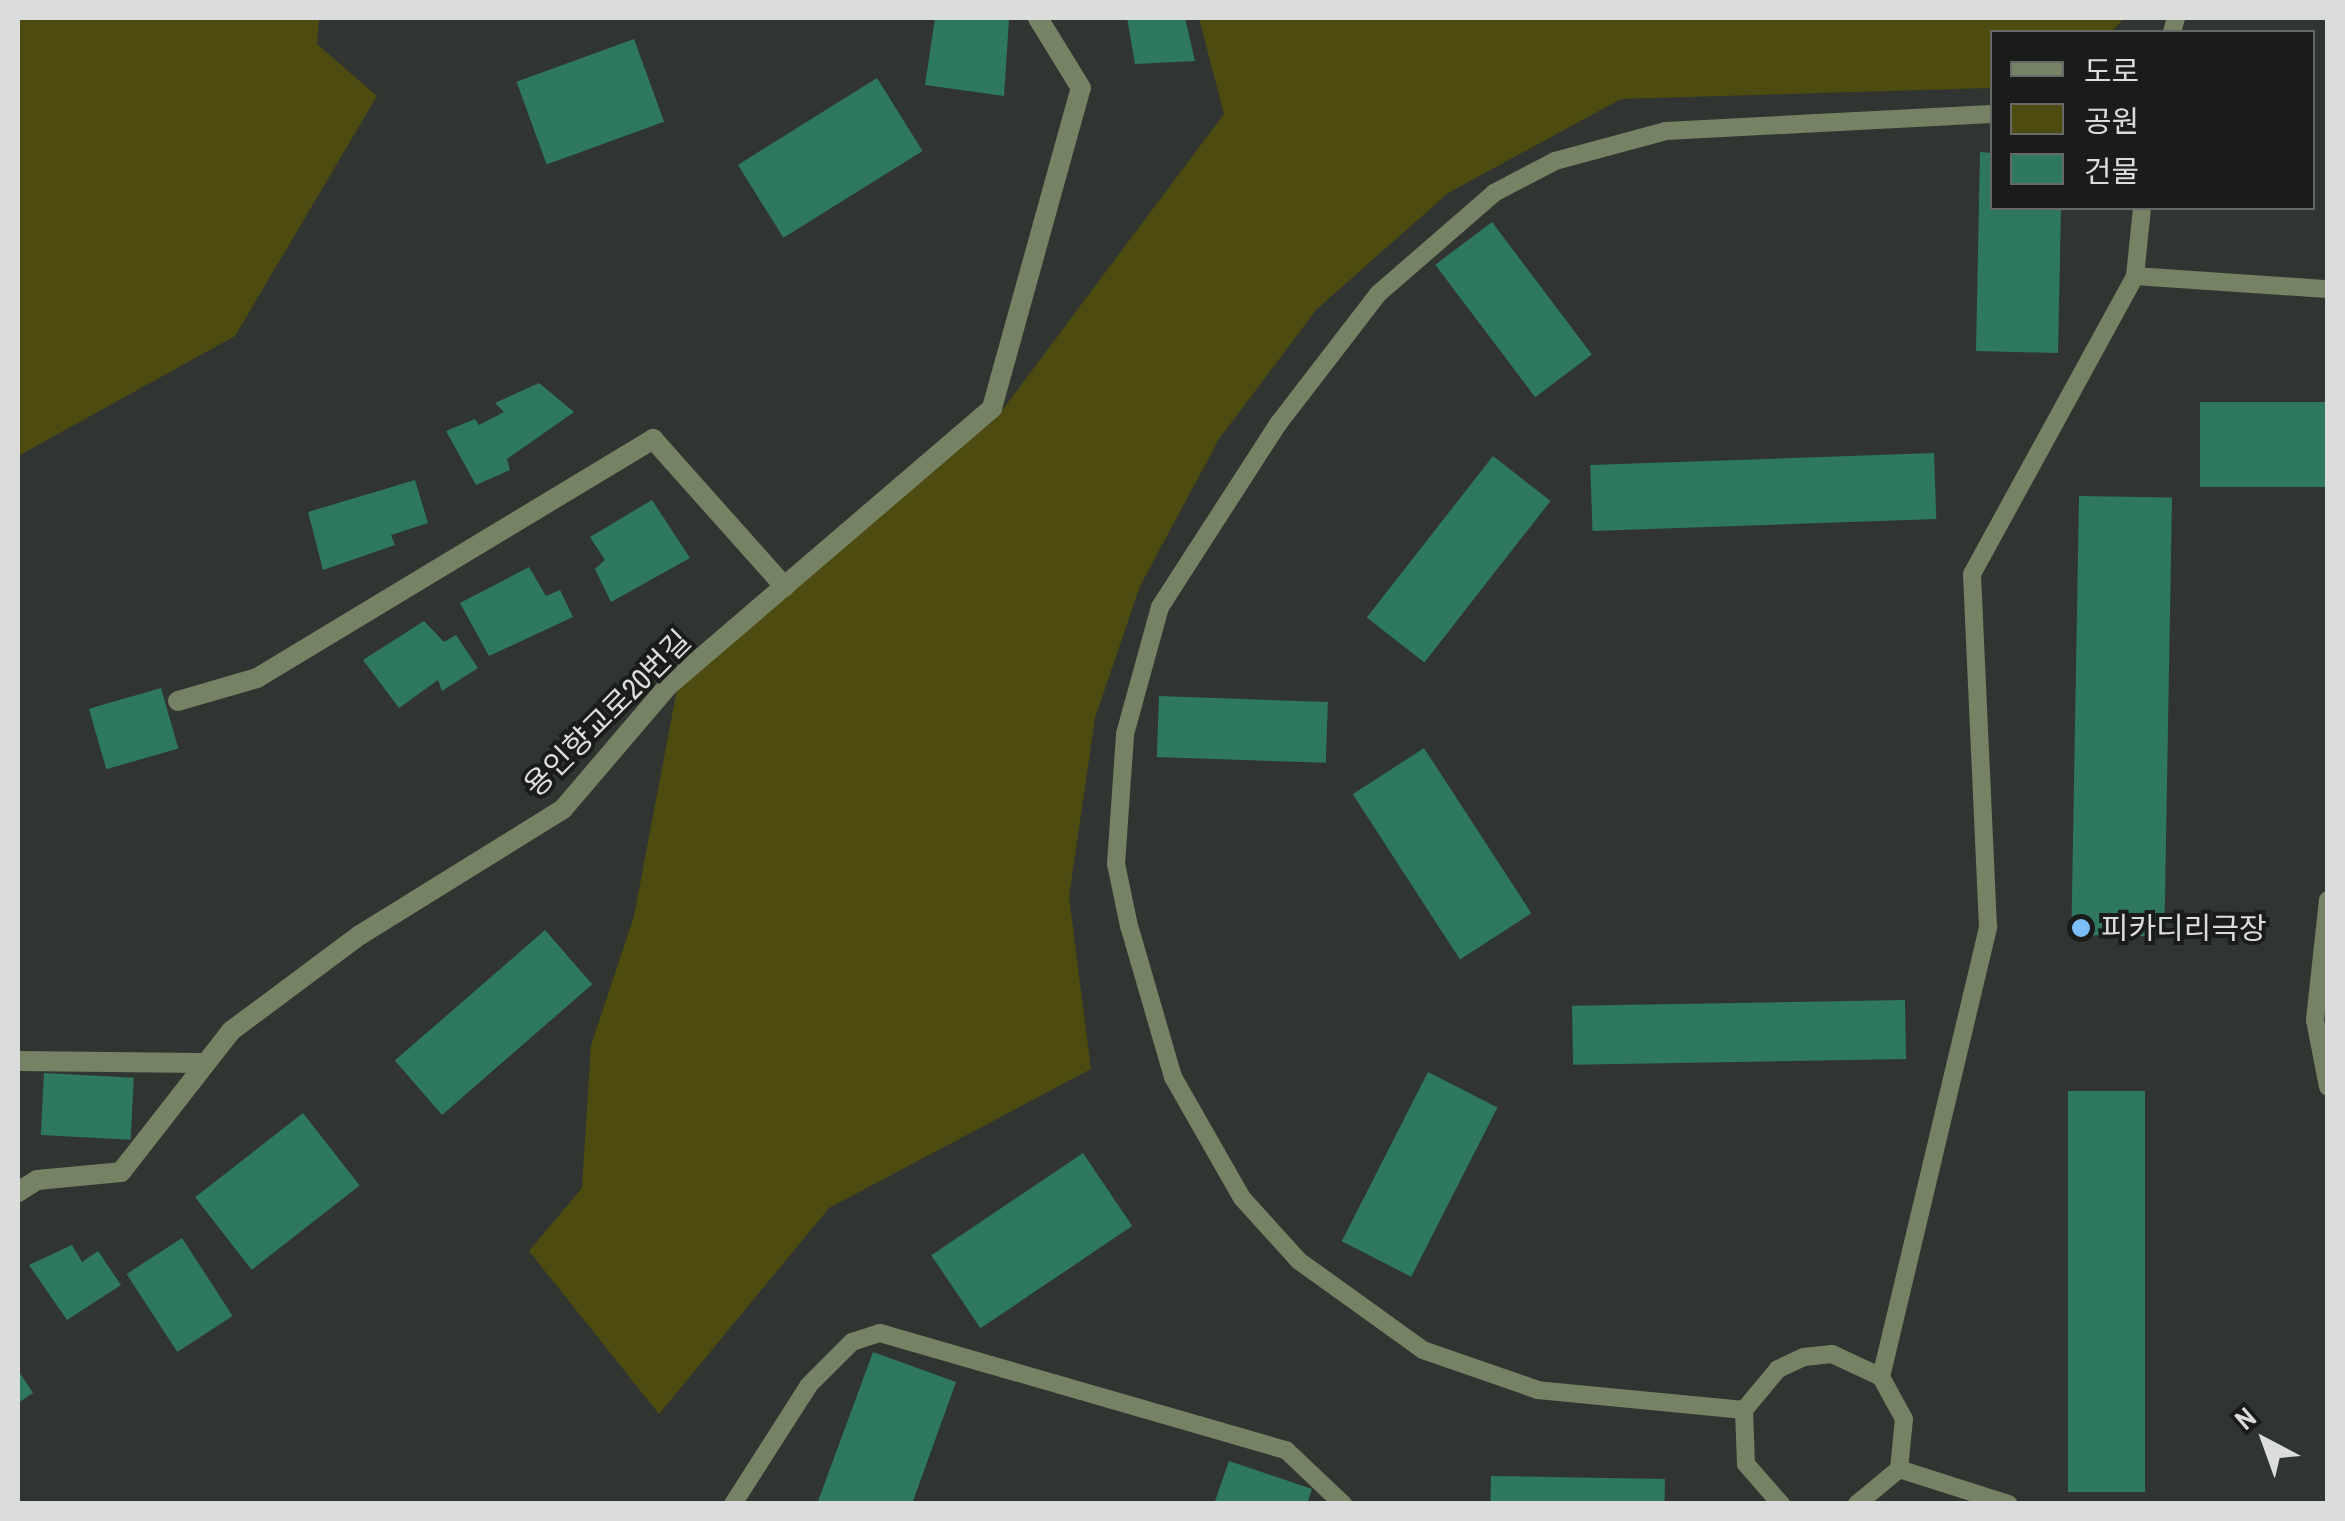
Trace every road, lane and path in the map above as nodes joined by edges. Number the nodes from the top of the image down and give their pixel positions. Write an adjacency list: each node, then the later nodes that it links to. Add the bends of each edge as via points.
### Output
1 (1038, 18): 6 (street, 용인향교로20번길, via 1081,88 992,408)
2 (1990, 114): 14 (lane, via 1666,131 1555,161 1494,192 1378,294 1297,396 1180,570 1160,607 1133,694 1117,804 1121,894 1174,1078 1242,1198 1299,1261 1423,1350 1538,1390)
3 (2142, 210): 4 (lane)
4 (2135, 276): 5 (lane); 13 (lane, via 1972,574 1988,928)
5 (2328, 289)
6 (785, 587): 7 (street, via 653,440 258,678); 10 (street, 용인향교로20번길, via 668,686 564,808 360,935 231,1031)
7 (178, 701)
8 (2328, 900): 11 (lane, via 2315,1020)
9 (18, 1061): 10 (street)
10 (202, 1063): 12 (street, 용인향교로20번길, via 122,1172 37,1180)
11 (2328, 1087)
12 (18, 1192)
13 (1881, 1378): 14 (lane, via 1832,1354 1804,1357 1778,1370); 15 (lane, via 1904,1420)
14 (1744, 1410): 18 (lane, via 1746,1464)
15 (1900, 1469): 19 (lane); 20 (lane)
16 (733, 1504): 17 (lane, via 810,1385 852,1342 880,1333 1286,1450)
17 (1343, 1504)
18 (1781, 1504)
19 (1857, 1504)
20 (2009, 1504)

